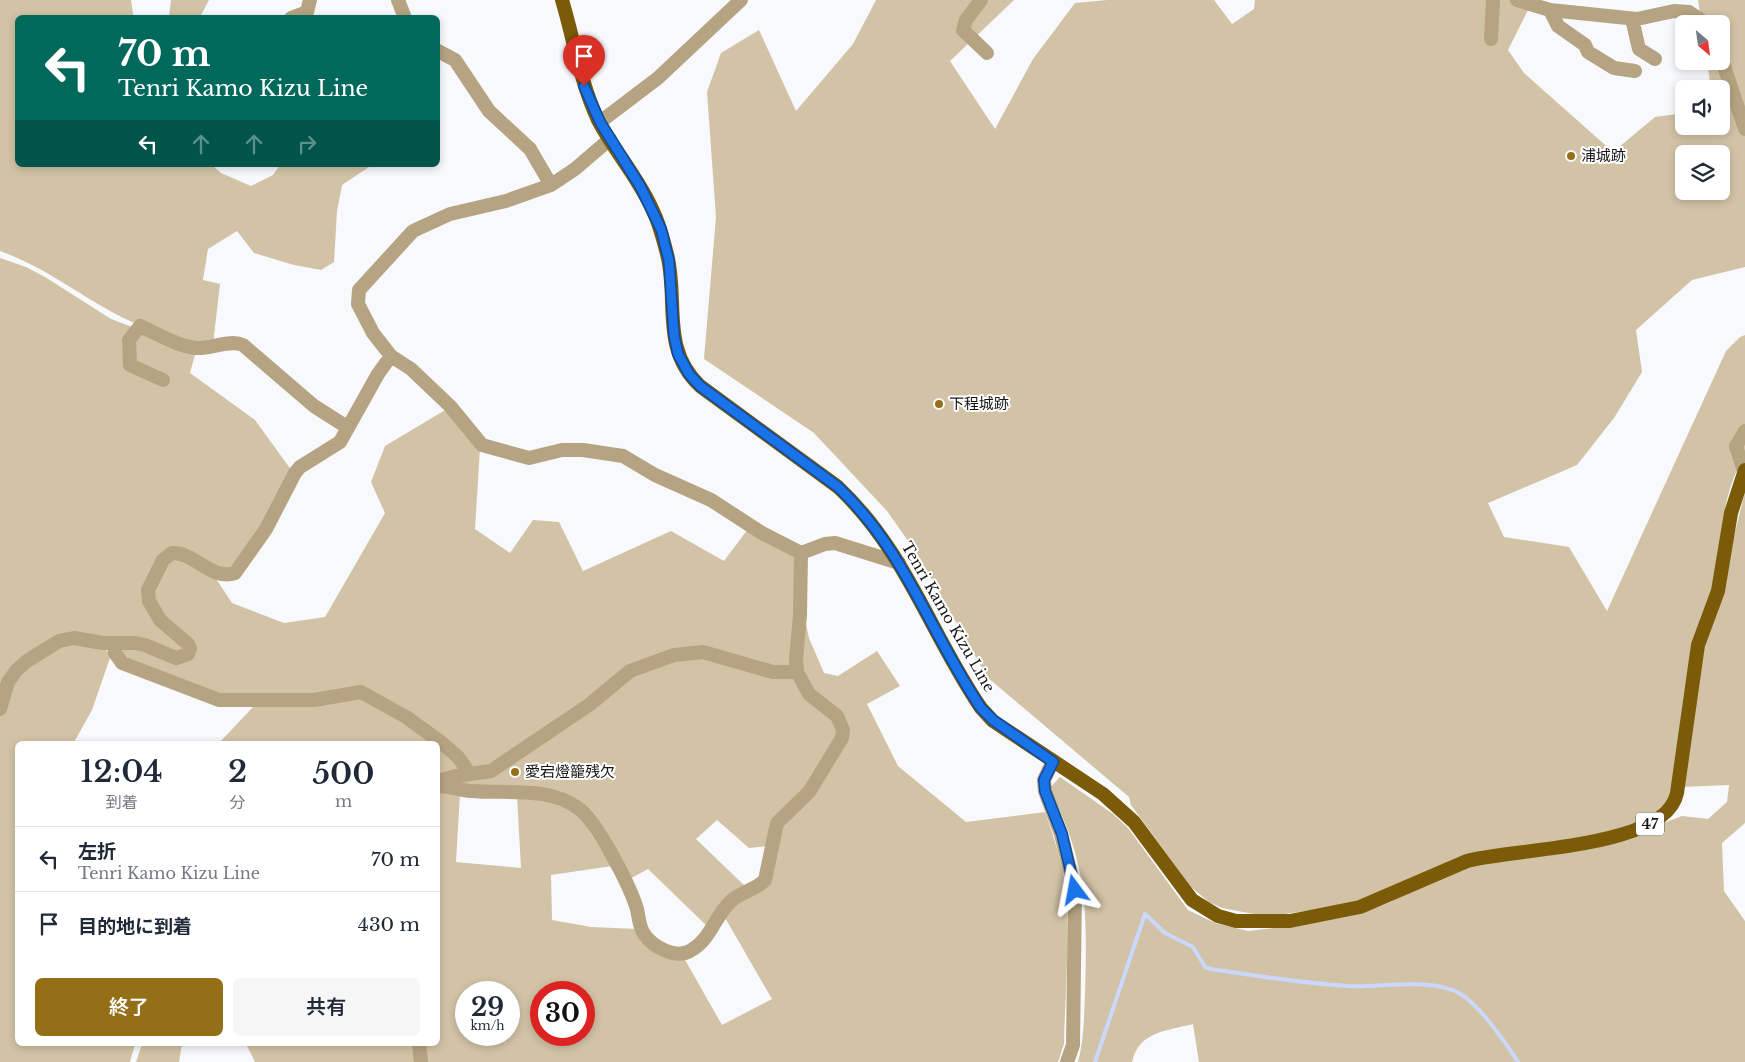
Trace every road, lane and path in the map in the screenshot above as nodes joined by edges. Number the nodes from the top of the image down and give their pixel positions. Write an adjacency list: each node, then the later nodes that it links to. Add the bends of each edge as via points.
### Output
1 (310, 0): 10 (street, via 307,12)
2 (398, 0): 11 (street)
3 (562, 0): 20 (main road, Tenri Kamo Kizu Line / 47, via 584,86)
4 (741, 0): 20 (street, via 658,78)
5 (981, 0): 16 (street, via 962,30)
6 (1493, 0): 14 (street)
7 (1517, 0): 9 (street)
8 (1575, 6): 9 (street); 13 (street)
9 (1550, 10): 19 (street, via 1558,26 1584,45 1588,52 1614,68)
10 (299, 15)
11 (404, 15)
12 (1694, 15): 13 (street, via 1674,11)
13 (1632, 18): 17 (street, via 1639,49)
14 (1491, 39)
15 (440, 52): 23 (street, via 455,60 489,111 530,149)
16 (988, 53)
17 (1655, 60)
18 (1725, 70): 21 (street)
19 (1635, 71)
20 (600, 122): 22 (main road, Tenri Kamo Kizu Line / 47)
21 (1745, 129)
22 (610, 139): 23 (street); 30 (main road, Tenri Kamo Kizu Line / 47, via 640,186 661,229 669,261 674,335 678,354 689,374 709,393 838,487 868,518)
23 (551, 185): 24 (street, via 506,201 450,214 432,221 405,239 364,283 358,295 366,324)
24 (391, 356): 26 (street); 29 (street, via 411,369 450,406 482,444 529,458 562,450 623,456 656,476 711,500 762,534)
25 (163, 380): 26 (street, via 130,364 129,340 140,326 190,347 243,345 314,406)
26 (348, 427): 31 (street, via 334,447 295,473 266,529 235,573 222,574 182,554 172,553 163,560 148,590 149,601 160,620 188,644 188,654 176,658 145,644)
27 (1745, 431): 28 (street, via 1736,446)
28 (1744, 470): 36 (main road, Tenri Kamo Kizu Line / 47, via 1731,513 1718,591 1698,645 1675,802 1669,811 1650,824 1622,834 1559,848 1467,860 1360,907 1290,921 1236,921 1218,916 1192,900 1134,822 1102,794)
29 (801, 553): 30 (street, via 835,543); 32 (street)
30 (899, 563): 36 (main road, Tenri Kamo Kizu Line / 47, via 981,708)
31 (114, 644): 33 (street, via 74,638 47,647 21,665 12,676); 34 (street, via 115,653 122,663 219,700 314,700 361,692 406,717)
32 (798, 672): 37 (street, via 773,672 703,652 654,660 630,671 590,704 491,771); 39 (street, via 809,694 837,716 842,724 842,738 809,792 777,823 765,880 731,901 706,938 683,954 673,954 658,946 640,928 636,908 616,864 599,832 580,809 564,799 542,794)
33 (0, 709)
34 (439, 741)
35 (440, 742): 37 (street, via 458,757)
36 (1053, 762): 42 (street, via 1044,780 1045,791 1062,834 1075,890 1073,1045)
37 (470, 774): 38 (street)
38 (440, 781)
39 (440, 786)
40 (419, 1046): 41 (street)
41 (421, 1062)
42 (1067, 1062)

